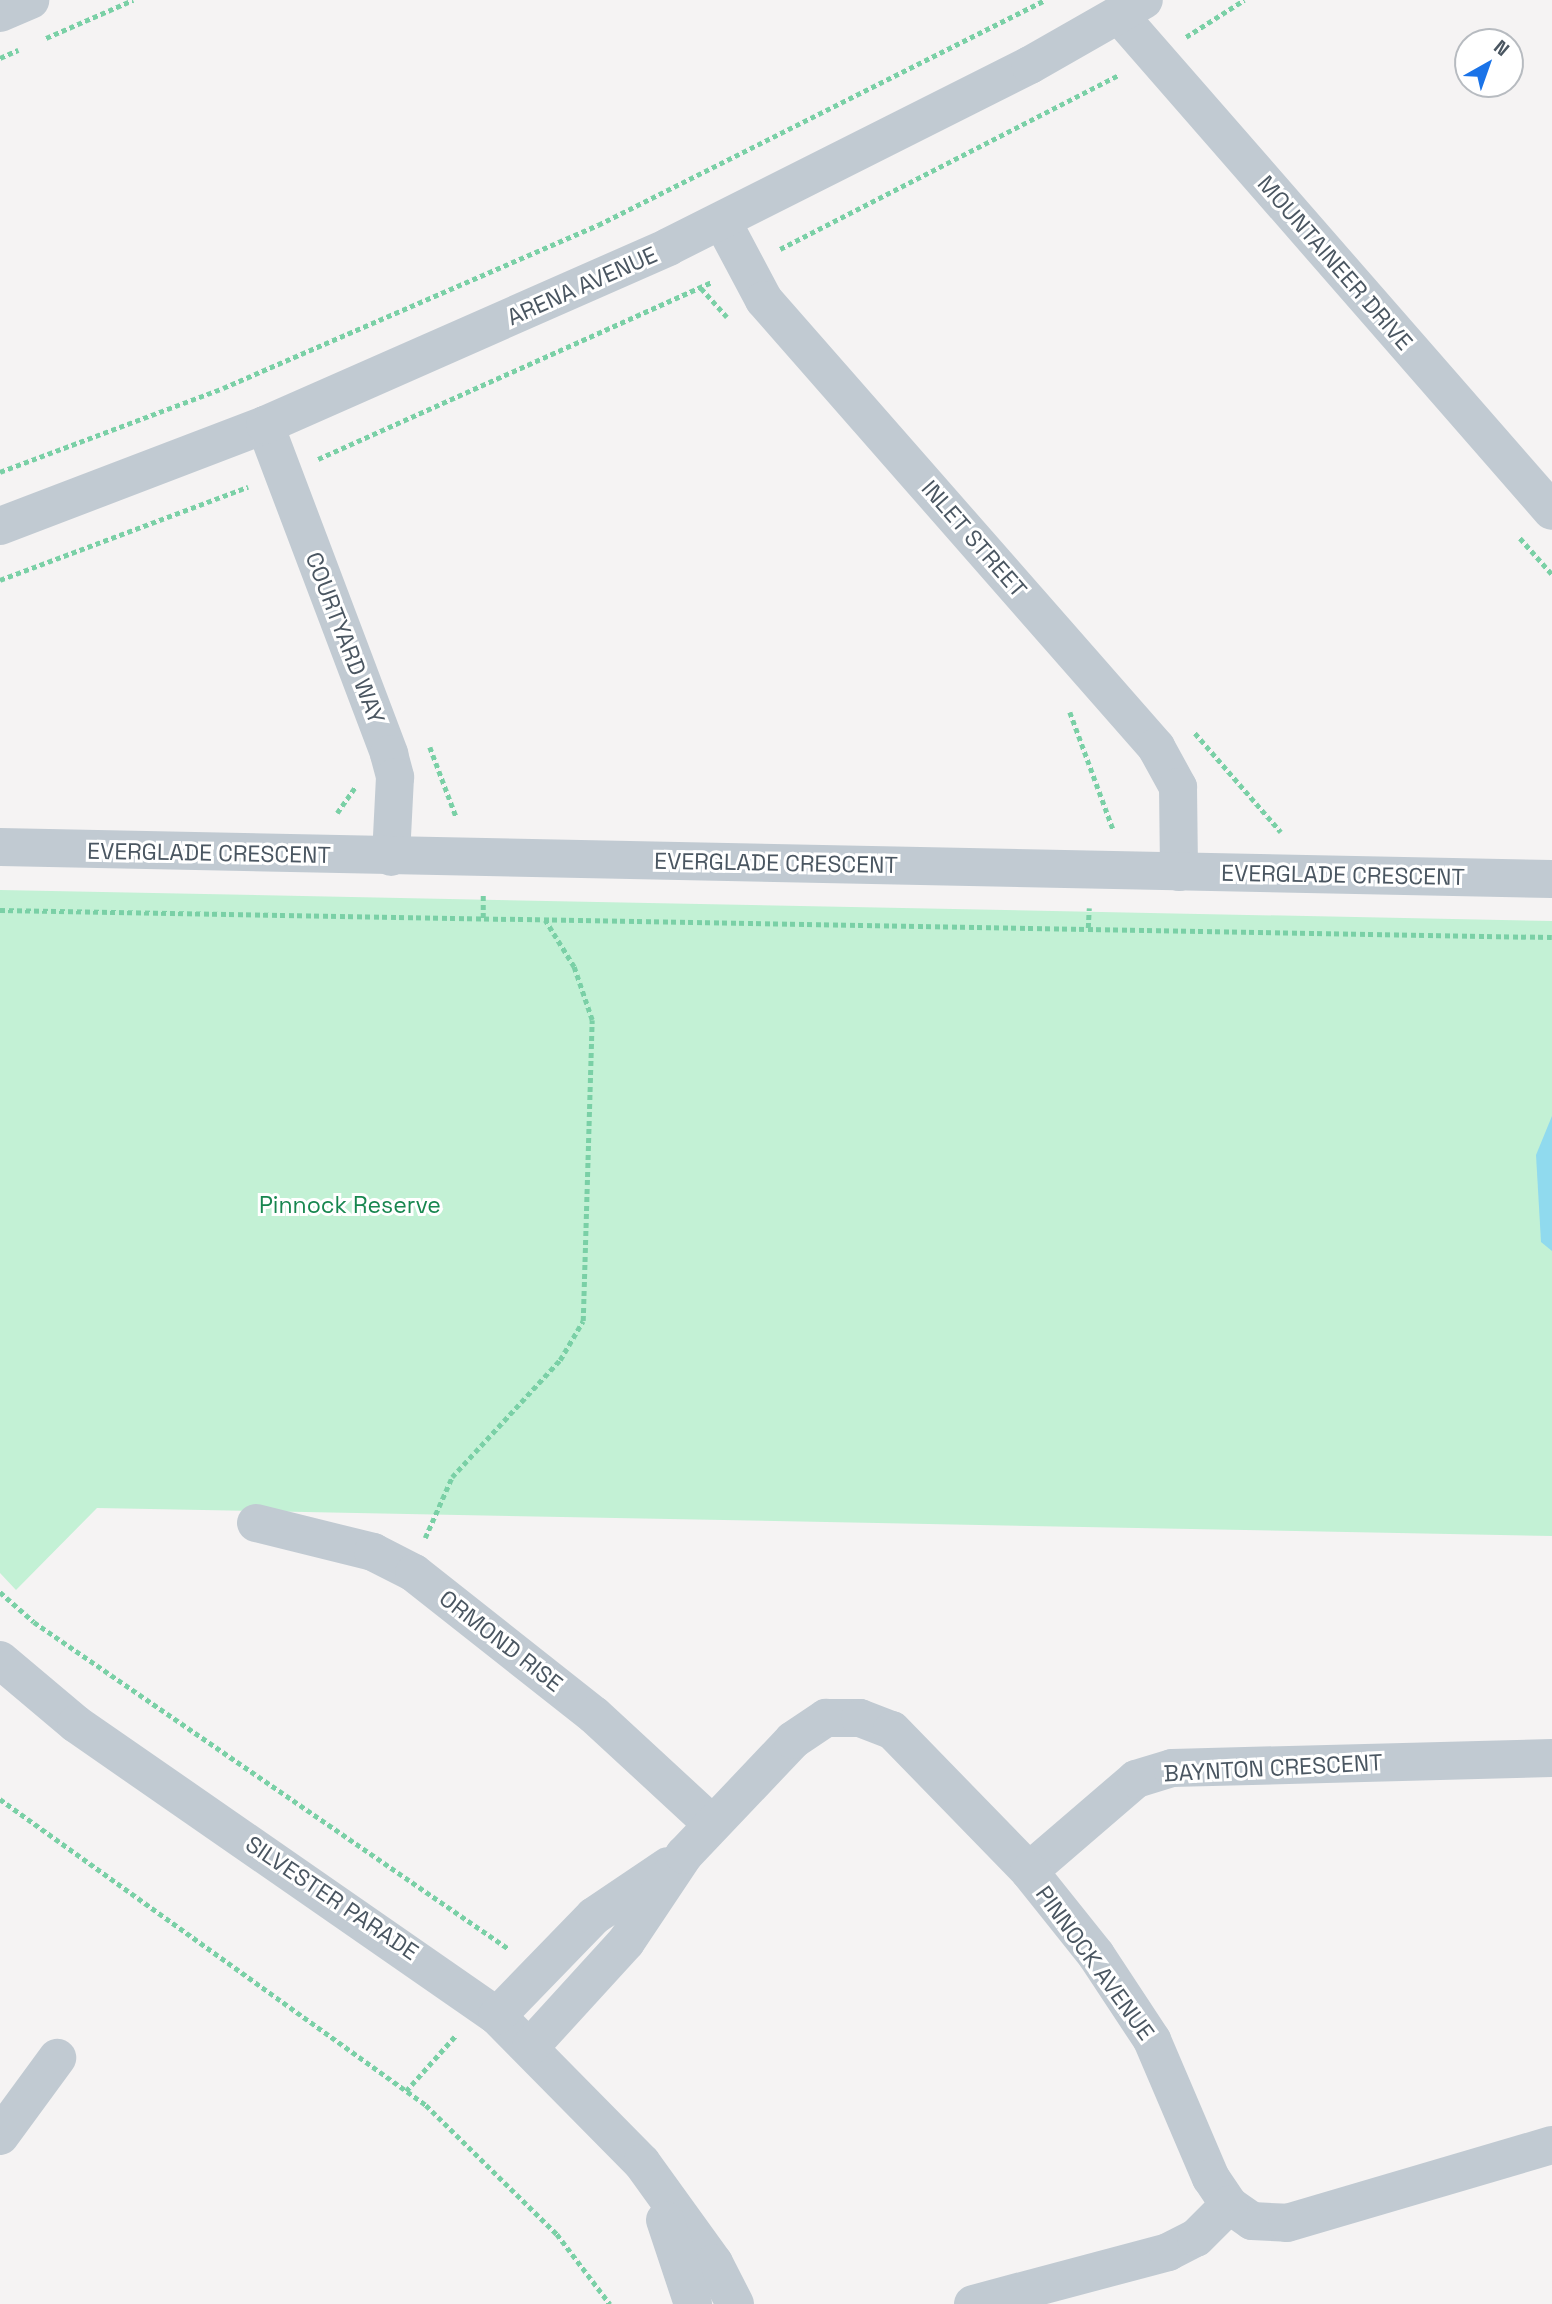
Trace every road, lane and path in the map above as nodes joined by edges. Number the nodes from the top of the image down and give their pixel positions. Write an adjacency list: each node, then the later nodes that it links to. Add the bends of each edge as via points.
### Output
1 (30, 0): 5 (street)
2 (133, 0): 6 (path)
3 (1045, 0): 13 (path, via 598,225 223,388)
4 (1131, 8): 9 (street, ARENA AVENUE); 16 (street, MOUNTAINEER DRIVE)
5 (0, 13)
6 (36, 43)
7 (24, 48): 8 (path)
8 (0, 58)
9 (722, 221): 12 (street, ARENA AVENUE); 24 (street, INLET STREET, via 764,300 1156,747 1178,787)
10 (701, 288): 11 (path)
11 (737, 330)
12 (265, 425): 17 (street, ARENA AVENUE); 23 (street, COURTYARD WAY, via 389,754 395,777)
13 (0, 472)
14 (244, 488): 15 (path)
15 (249, 501)
16 (1552, 511)
17 (0, 526)
18 (1064, 705): 21 (path)
19 (352, 772): 20 (path, via 357,784)
20 (337, 813)
21 (1113, 829)
22 (0, 848): 23 (street, EVERGLADE CRESCENT)
23 (391, 857): 24 (street, EVERGLADE CRESCENT)
24 (1179, 872): 25 (street, EVERGLADE CRESCENT)
25 (1552, 879)
26 (0, 910): 27 (path)
27 (545, 919): 28 (path); 30 (path, via 574,967 592,1020 583,1321 560,1360 452,1477 438,1498)
28 (1552, 937)
29 (256, 1523): 30 (street, ORMOND RISE, via 373,1552)
30 (414, 1573): 35 (street, ORMOND RISE, via 594,1715)
31 (0, 1592): 38 (path, via 34,1622 500,1942)
32 (0, 1660): 39 (street, SILVESTER PARADE, via 76,1724)
33 (1552, 1758): 37 (street, BAYNTON CRESCENT, via 1172,1768 1136,1779)
34 (0, 1798): 42 (path)
35 (712, 1825): 36 (street, PINNOCK AVENUE); 37 (street, PINNOCK AVENUE, via 793,1740 827,1718 860,1718 892,1730)
36 (684, 1855): 38 (street, PINNOCK AVENUE, via 594,1916); 40 (street, PINNOCK AVENUE, via 626,1942)
37 (1029, 1871): 46 (street, PINNOCK AVENUE, via 1152,2040)
38 (537, 1974): 39 (street, PINNOCK AVENUE)
39 (490, 2010): 40 (street, SILVESTER PARADE); 42 (path)
40 (531, 2046): 45 (street, SILVESTER PARADE)
41 (57, 2058): 43 (street)
42 (407, 2091): 47 (path, via 519,2194)
43 (0, 2136)
44 (1552, 2145): 46 (street, via 1287,2223 1252,2221)
45 (642, 2163): 48 (street, SILVESTER PARADE); 49 (street, SILVESTER PARADE, via 714,2263)
46 (1229, 2205): 50 (street, via 1196,2238 1168,2252)
47 (610, 2304)
48 (693, 2304)
49 (735, 2304)
50 (973, 2304)

